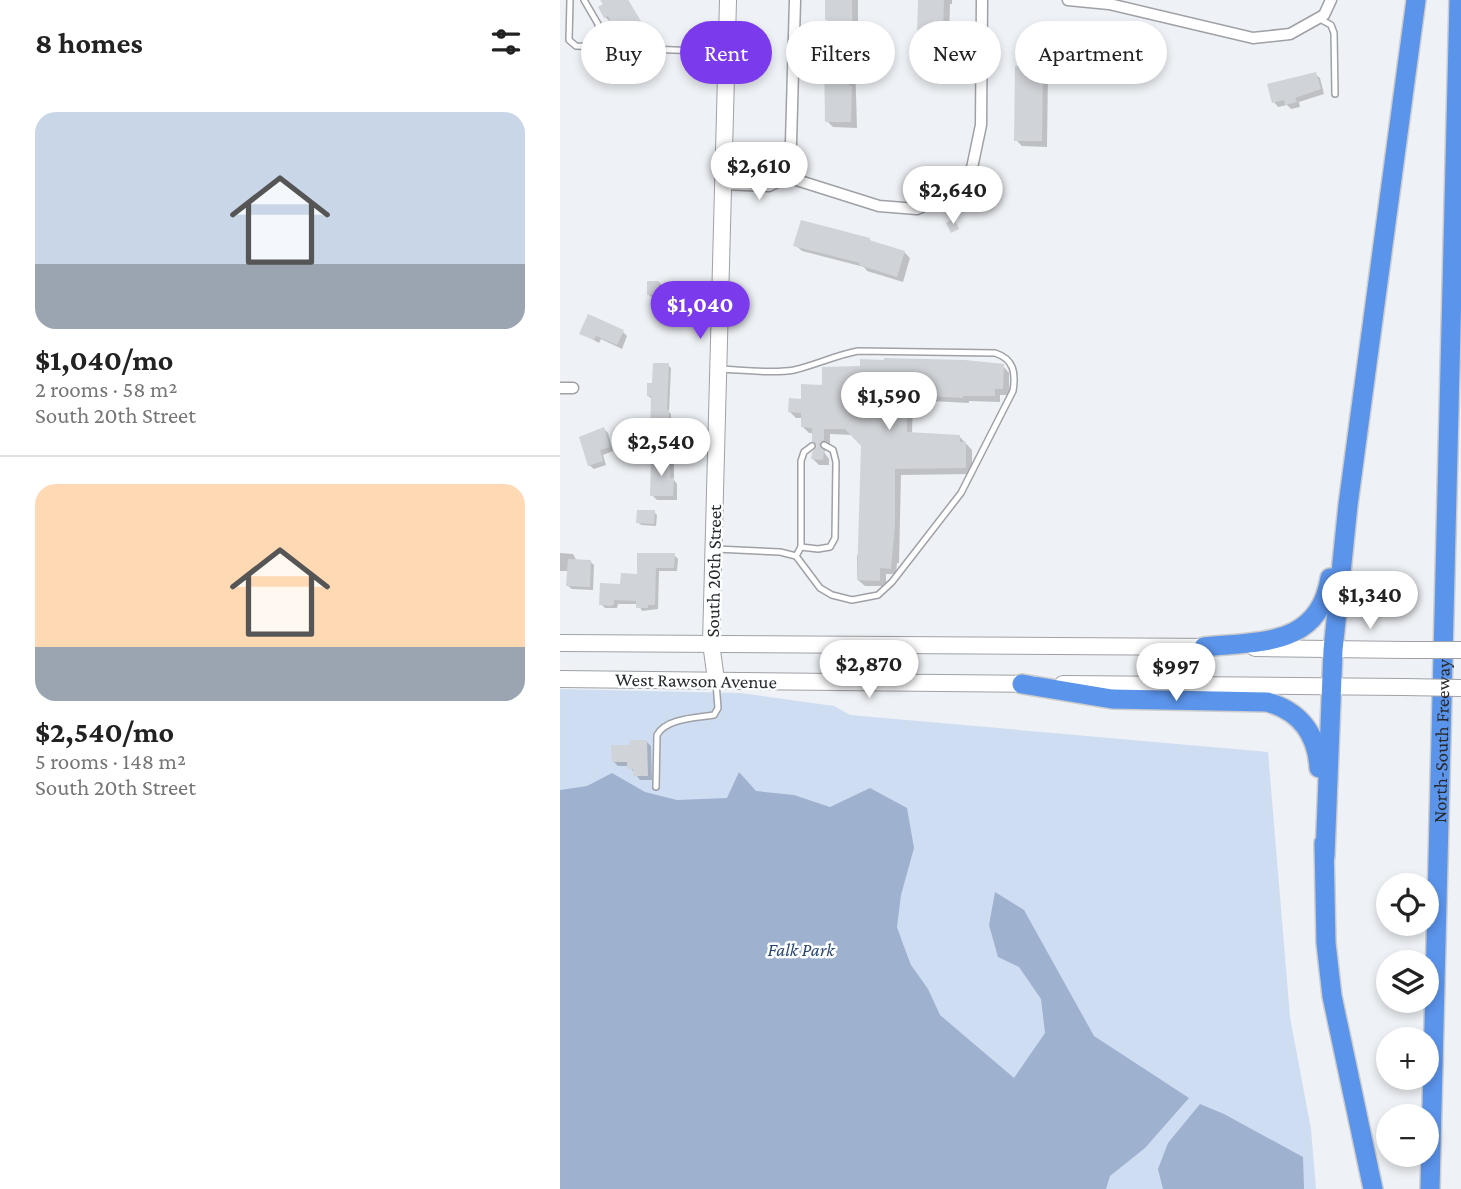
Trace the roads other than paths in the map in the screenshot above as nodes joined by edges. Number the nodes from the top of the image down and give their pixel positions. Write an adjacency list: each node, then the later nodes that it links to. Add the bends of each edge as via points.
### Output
1 (570, 0): 13 (lane, via 569,40)
2 (584, 0): 11 (lane)
3 (728, 0): 12 (main road, South 20th Street)
4 (795, 0): 17 (street)
5 (982, 0): 17 (street, via 981,125 972,168 950,194 917,209 878,206)
6 (1068, 0): 10 (street, via 1109,4 1253,38 1290,34)
7 (1331, 0): 10 (street)
8 (1416, 0): 24 (highway)
9 (1459, 0): 41 (highway, North-South Freeway)
10 (1318, 18): 15 (lane, via 1334,33)
11 (596, 21)
12 (727, 21)
13 (581, 46)
14 (725, 84): 16 (main road, South 20th Street)
15 (1335, 94)
16 (723, 166): 17 (street, via 773,170); 18 (main road, South 20th Street)
17 (788, 178): 18 (street, via 769,186)
18 (722, 184): 19 (main road, South 20th Street)
19 (718, 369): 26 (main road, South 20th Street); 27 (lane, via 791,371 858,351 995,353 1013,365 1013,391 961,493 878,595 852,600 832,595 820,588)
20 (560, 388): 21 (street)
21 (573, 388)
22 (824, 445): 25 (lane, via 833,450 836,461 835,538 830,547)
23 (812, 446): 25 (lane, via 801,461)
24 (1348, 505): 30 (highway, via 1325,600 1310,624 1267,640); 31 (highway)
25 (801, 547): 27 (lane)
26 (714, 548): 27 (lane); 29 (main road, South 20th Street)
27 (796, 556)
28 (560, 643): 29 (main road, West Rawson Avenue)
29 (711, 643): 30 (main road, West Rawson Avenue); 34 (main road, South 20th Street)
30 (1204, 647): 31 (main road, West Rawson Avenue)
31 (1333, 650): 32 (main road, West Rawson Avenue, bridge); 36 (highway)
32 (1461, 650)
33 (560, 679): 34 (main road, West Rawson Avenue)
34 (716, 680): 35 (main road, West Rawson Avenue); 38 (lane, via 718,708 714,715 660,729)
35 (1022, 684): 36 (main road, West Rawson Avenue); 39 (highway, via 1112,699 1267,702 1286,709 1309,730 1318,751)
36 (1331, 686): 37 (main road, West Rawson Avenue, bridge); 39 (highway)
37 (1461, 688)
38 (656, 787)
39 (1325, 856): 40 (highway, via 1332,996)
40 (1373, 1189)
41 (1430, 1189)

